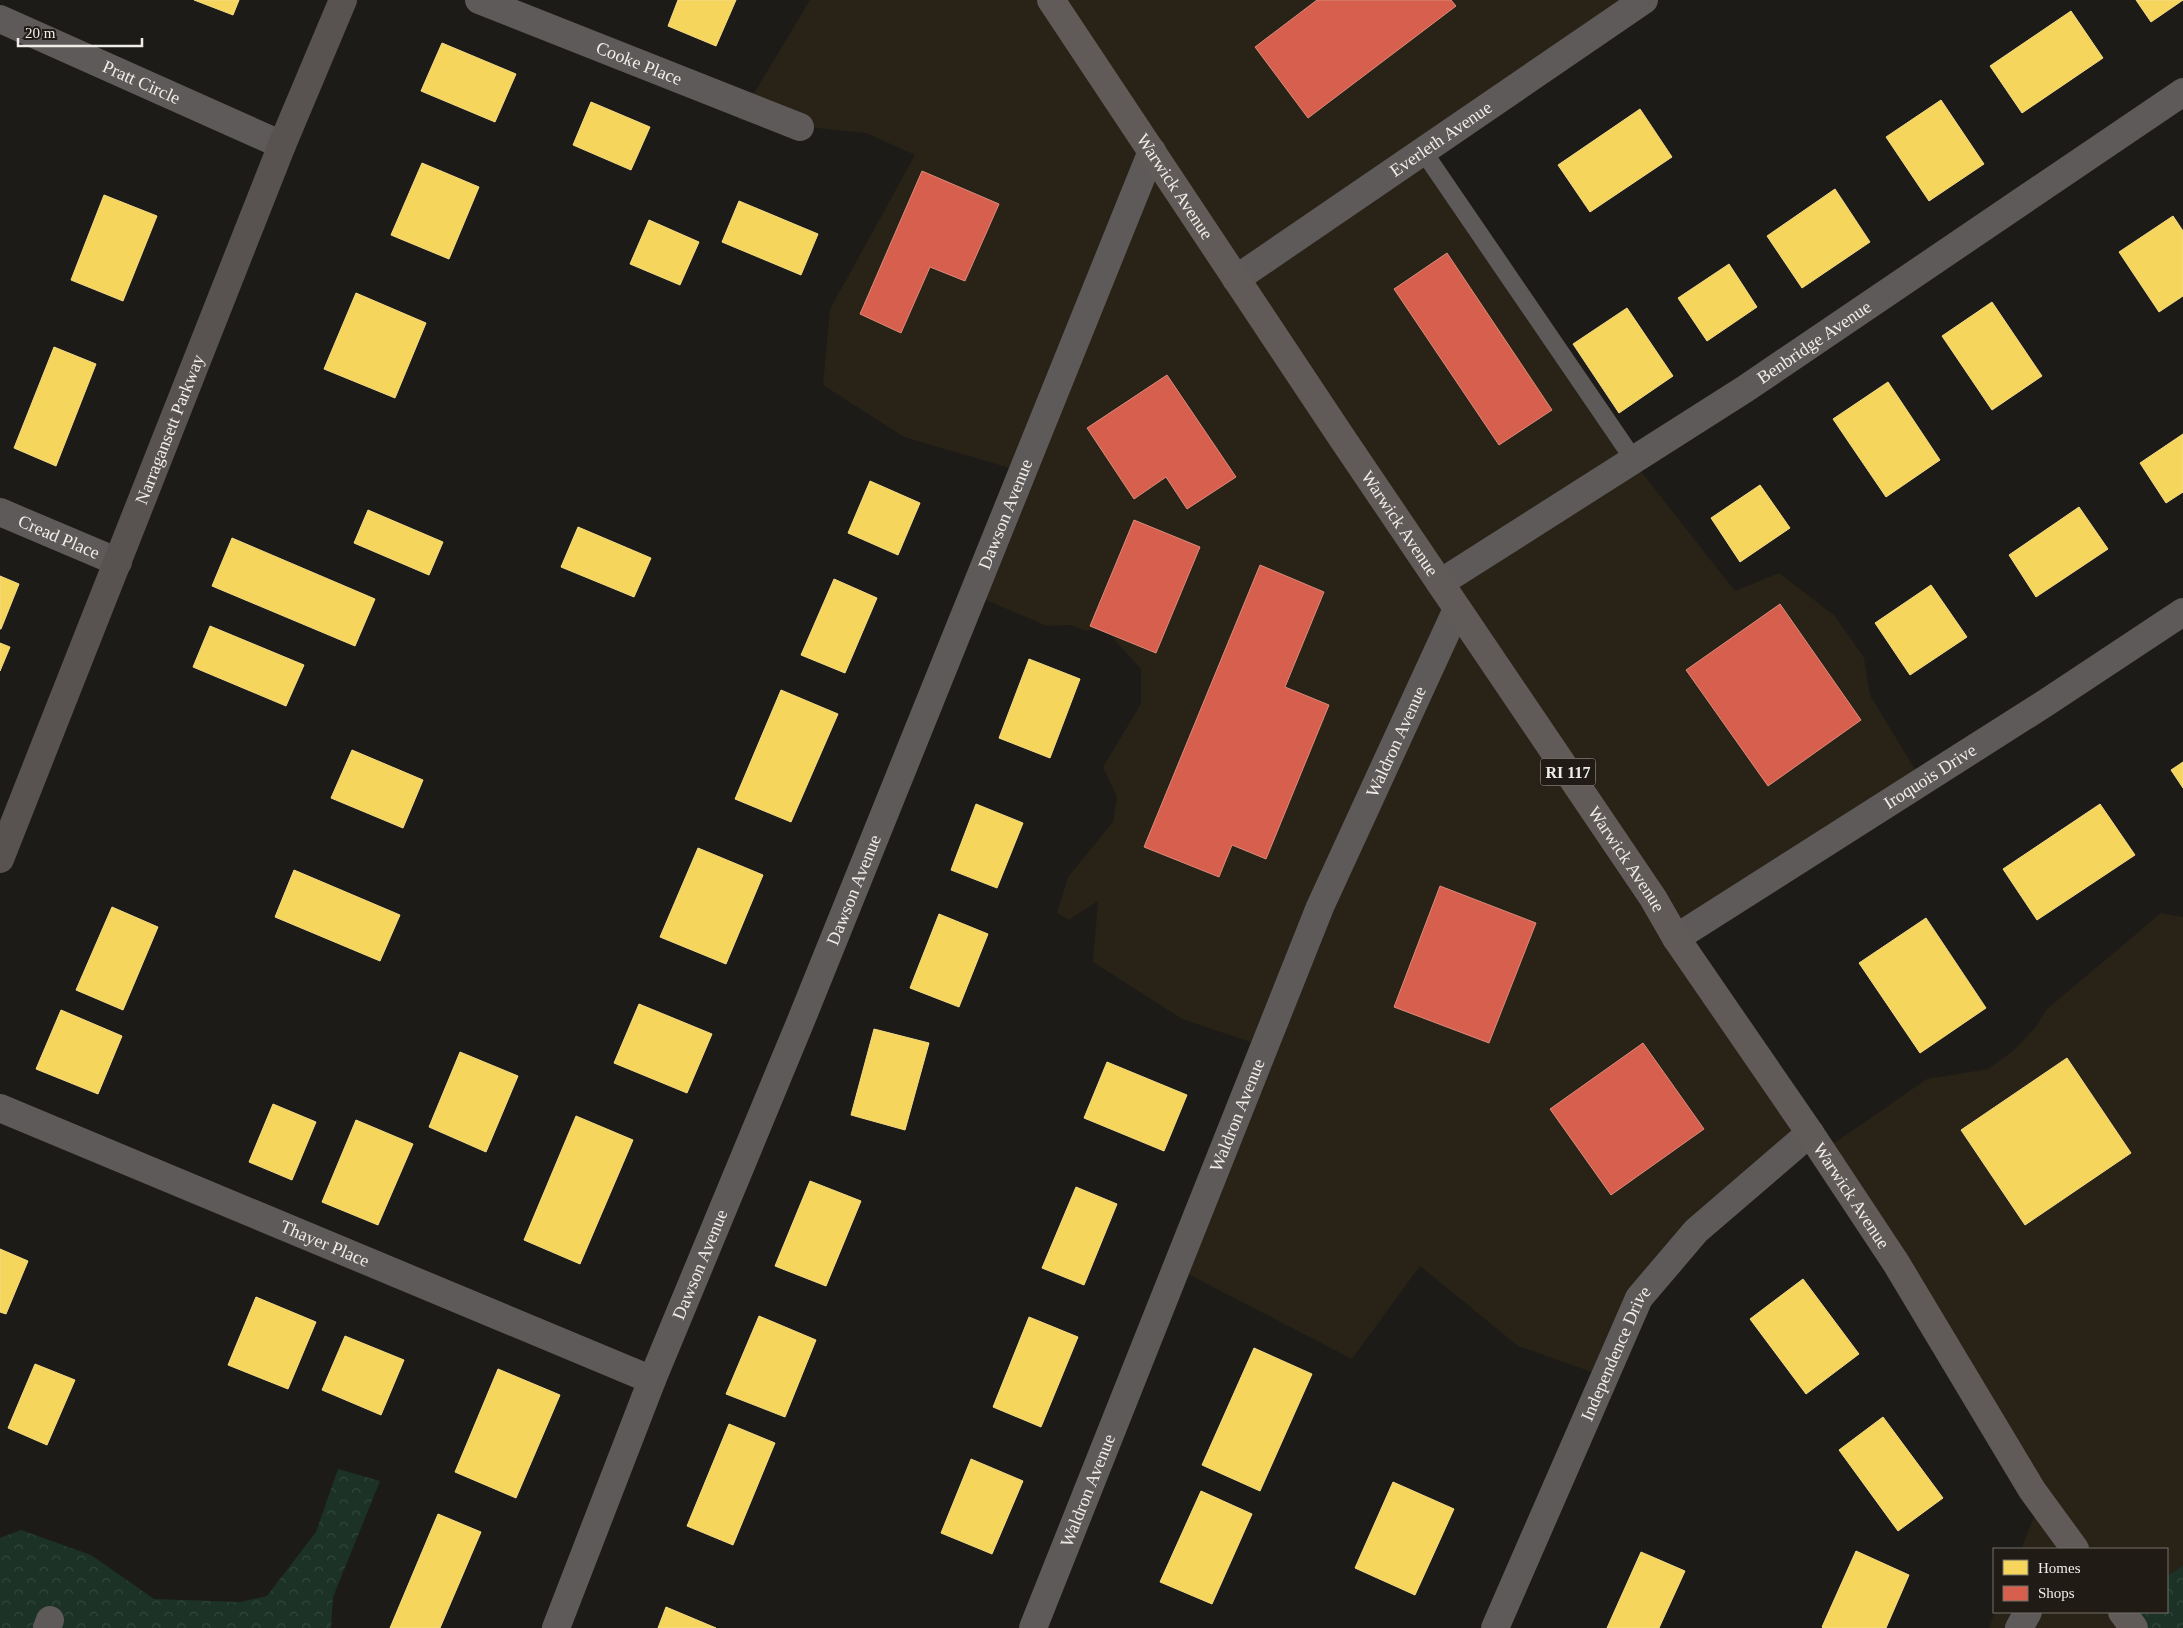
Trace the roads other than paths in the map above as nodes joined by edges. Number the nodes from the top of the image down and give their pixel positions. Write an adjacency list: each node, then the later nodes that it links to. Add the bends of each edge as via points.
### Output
1 (343, 0): 8 (street, Narragansett Parkway)
2 (479, 0): 7 (street, Cooke Place)
3 (1051, 0): 9 (main road, Warwick Avenue / RI 117)
4 (1644, 0): 10 (street, Everleth Avenue)
5 (0, 19): 8 (street, Pratt Circle)
6 (2183, 92): 12 (street, Benbridge Avenue)
7 (800, 127)
8 (282, 145): 14 (street, Narragansett Parkway)
9 (1152, 151): 11 (main road, Warwick Avenue / RI 117); 22 (street, Dawson Avenue, via 804,1014)
10 (1423, 151): 11 (street, Everleth Avenue); 12 (lane)
11 (1236, 279): 15 (main road, Warwick Avenue / RI 117)
12 (1634, 460): 15 (street, Benbridge Avenue)
13 (0, 512): 14 (street, Cread Place)
14 (118, 562): 18 (street, Narragansett Parkway)
15 (1440, 583): 16 (main road, Warwick Avenue / RI 117)
16 (1457, 609): 19 (main road, Warwick Avenue / RI 117, via 1653,898); 27 (street, Waldron Avenue, via 1320,907)
17 (2183, 612): 19 (street, Iroquois Drive)
18 (0, 859)
19 (1676, 938): 21 (main road, Warwick Avenue / RI 117)
20 (0, 1108): 22 (street, Thayer Place)
21 (1810, 1133): 23 (main road, Warwick Avenue / RI 117, via 1917,1295); 28 (street, Independence Drive, via 1696,1232 1639,1298)
22 (652, 1380): 26 (street, Dawson Avenue)
23 (2068, 1546)
24 (2027, 1613): 29 (street)
25 (2123, 1613): 30 (main road)
26 (556, 1628)
27 (1033, 1628)
28 (1495, 1628)
29 (2019, 1628)
30 (2134, 1628)

